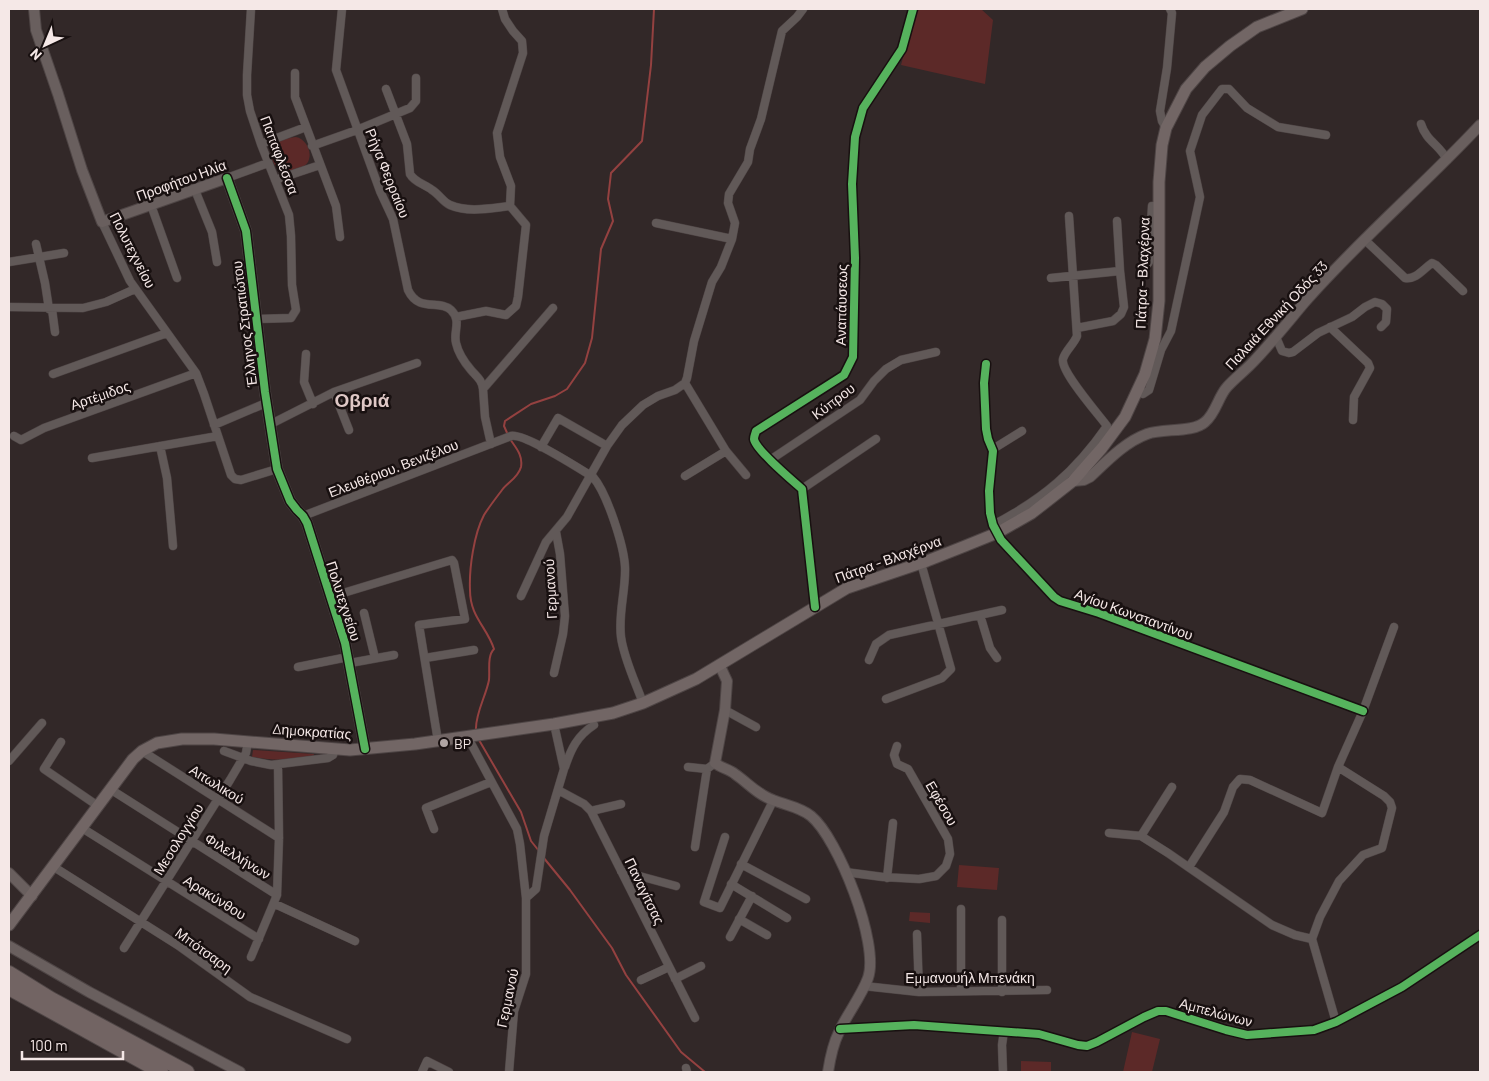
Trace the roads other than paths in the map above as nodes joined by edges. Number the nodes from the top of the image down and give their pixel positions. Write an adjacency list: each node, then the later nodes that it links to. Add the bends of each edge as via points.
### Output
1 (34, 9): 32 (street, Πολυτεχνείου, via 36,30)
2 (252, 9): 19 (street, Παπαφλέσσα, via 247,95)
3 (342, 9): 17 (street, Ρήγα Φερραίου, via 336,70)
4 (502, 9): 28 (street, via 505,19 522,42 524,53 497,133 500,157 511,186)
5 (803, 9): 35 (street, via 782,30 748,162 729,194 728,204 735,223)
6 (913, 9): 87 (street, Αναπάυσεως, via 902,49 863,108 855,137 852,184 855,258 853,357 844,374 756,432 755,442)
7 (1170, 9): 16 (street, via 1168,68 1160,111)
8 (1302, 9): 16 (main road, Πάτρα - Βλαχέρνα, via 1257,27 1205,67 1186,89)
9 (295, 73): 15 (street, via 295,97)
10 (416, 78): 12 (street, via 415,103)
11 (386, 88): 12 (street)
12 (396, 114): 17 (street); 28 (street, via 407,147 410,175 415,180 450,205 471,208)
13 (1421, 124): 21 (street, via 1425,135)
14 (1480, 125): 21 (street, Παλαιά Εθνική Οδός 33)
15 (306, 127): 19 (street); 20 (street)
16 (1166, 128): 29 (main road, Πάτρα - Βλαχέρνα, via 1160,164)
17 (357, 130): 20 (street); 52 (street, Ρήγα Φερραίου, via 396,226 410,294 421,303 444,306)
18 (1326, 135): 69 (street, via 1278,127 1247,108 1229,89 1222,88 1202,115 1190,152 1200,197 1171,331 1161,350 1149,390 1143,394)
19 (261, 144): 22 (street, Παπαφλέσσα)
20 (312, 146): 23 (street)
21 (1447, 160): 36 (street, Παλαιά Εθνική Οδός 33)
22 (268, 163): 24 (street, Προφήτου Ηλία); 25 (street, Παπαφλέσσα)
23 (320, 164): 25 (street); 34 (street, via 337,208)
24 (226, 178): 26 (street, Προφήτου Ηλία); 53 (street, Έλληνος Στρατιώτου, via 245,227)
25 (275, 180): 53 (street, Παπαφλέσσα, via 289,215 296,310 291,318)
26 (195, 190): 27 (street, Προφήτου Ηλία); 41 (street, via 212,232)
27 (151, 206): 32 (street, Προφήτου Ηλία); 45 (street)
28 (510, 206): 52 (street, via 526,225 517,303 506,315 486,311)
29 (1160, 206): 42 (street, via 1152,206 1149,262); 69 (main road, Πάτρα - Βλαχέρνα, via 1157,321)
30 (1069, 216): 44 (street)
31 (1117, 221): 43 (street)
32 (102, 222): 47 (street, Πολυτεχνείου)
33 (656, 223): 35 (street)
34 (340, 237)
35 (732, 239): 66 (street, via 712,282)
36 (1365, 240): 48 (street, via 1405,278 1414,277 1432,264); 59 (street, Παλαιά Εθνική Οδός 33)
37 (36, 244): 39 (street)
38 (64, 253): 39 (street)
39 (39, 258): 40 (street); 51 (street)
40 (9, 262)
41 (217, 262)
42 (1144, 269)
43 (1120, 271): 44 (street); 56 (street, via 1124,307 1120,314 1113,321)
44 (1074, 276): 46 (street); 56 (street)
45 (177, 278)
46 (1052, 278)
47 (135, 289): 51 (street, via 87,308); 58 (street, Πολυτεχνείου)
48 (1463, 291)
49 (9, 307): 51 (street)
50 (553, 308): 67 (street)
51 (50, 309): 57 (street)
52 (456, 317): 67 (street, via 457,347 468,368 482,382)
53 (257, 319): 70 (street, Έλληνος Στρατιώτου)
54 (1330, 327): 55 (street, via 1375,302 1386,308 1386,322); 59 (street, via 1289,353 1282,351); 72 (street, via 1370,368 1354,397)
55 (1381, 327)
56 (1077, 328): 95 (street, via 1075,342 1062,363 1071,380 1107,426 1090,450 1054,487)
57 (55, 332)
58 (167, 333): 64 (street, Πολυτεχνείου); 65 (street)
59 (1276, 337): 92 (street, Παλαιά Εθνική Οδός 33, via 1228,386 1204,424 1147,434 1124,447 1090,477)
60 (936, 352): 87 (street, Κύπρου, via 901,360 886,369 860,400)
61 (306, 354): 71 (street, via 304,382)
62 (417, 363): 68 (street)
63 (986, 364): 84 (street, via 986,428)
64 (196, 373): 73 (street, Πολυτεχνείου); 77 (street, Αρτέμιδος, via 44,428 21,440)
65 (53, 374)
66 (685, 383): 82 (street, via 643,405 622,425); 85 (street)
67 (483, 389): 80 (street)
68 (334, 392): 71 (street); 75 (street)
69 (1137, 392): 92 (main road, Πάτρα - Βλαχέρνα, via 1115,431)
70 (266, 403): 73 (street); 74 (street, Έλληνος Στρατιώτου)
71 (313, 404): 74 (street)
72 (1354, 420)
73 (214, 425): 78 (street, Πολυτεχνείου)
74 (269, 425): 88 (street, Έλληνος Στρατιώτου)
75 (349, 430)
76 (1022, 431): 84 (street)
77 (14, 436)
78 (218, 436): 81 (street); 88 (street, Πολυτεχνείου, via 228,469 235,480)
79 (876, 439): 93 (street)
80 (491, 444): 83 (street, Ελευθέριου. Βενιζέλου, via 508,437 522,436); 94 (street, Ελευθέριου. Βενιζέλου)
81 (160, 446): 86 (street); 97 (street, via 167,478)
82 (608, 446): 83 (street, via 558,418); 90 (street)
83 (541, 447): 90 (street)
84 (992, 449): 95 (street, via 989,491)
85 (726, 451): 89 (street); 91 (street)
86 (92, 458)
87 (770, 460): 93 (street, Αναπάυσεως)
88 (276, 469): 94 (street, Πολυτεχνείου, via 290,501)
89 (746, 474)
90 (590, 476): 96 (street); 118 (street, via 597,482 610,509 623,554 621,637)
91 (685, 476)
92 (1073, 481): 95 (main road, Πάτρα - Βλαχέρνα, via 1032,513)
93 (802, 489): 101 (street)
94 (304, 516): 100 (street, Πολυτεχνείου)
95 (995, 529): 98 (main road, Πάτρα - Βλαχέρνα); 120 (street, Αγίου Κωνσταντίνου, via 1024,566 1060,601)
96 (556, 532): 99 (street, via 546,542); 116 (street, Γερμανού, via 564,616)
97 (172, 546)
98 (921, 563): 101 (main road, Πάτρα - Βλαχέρνα, via 847,588); 105 (street)
99 (521, 596)
100 (330, 597): 110 (street, via 452,560 456,566 465,619 420,625); 112 (street, Πολυτεχνείου)
101 (815, 607): 114 (main road, Πάτρα - Βλαχέρνα)
102 (1002, 610): 104 (street)
103 (364, 613): 109 (street)
104 (980, 615): 105 (street); 111 (street, via 990,648)
105 (938, 624): 113 (street, via 889,635 876,644); 117 (street, via 951,666 949,672 942,678)
106 (1394, 627): 120 (street)
107 (474, 650): 110 (street)
108 (394, 655): 109 (street)
109 (375, 658): 112 (street)
110 (425, 658): 127 (street)
111 (997, 658)
112 (349, 660): 115 (street); 130 (street, Πολυτεχνείου)
113 (869, 660)
114 (720, 666): 118 (main road, Δημοκρατίας); 119 (street, via 727,681)
115 (298, 668)
116 (554, 673)
117 (886, 699)
118 (643, 703): 122 (main road, Δημοκρατίας, via 613,713)
119 (725, 710): 124 (street); 137 (street)
120 (1364, 711): 139 (street)
121 (42, 723): 135 (street)
122 (554, 724): 125 (main road, Δημοκρατίας); 140 (street)
123 (594, 725): 140 (street, Γερμανού, via 584,731 572,748)
124 (756, 727)
125 (474, 736): 127 (main road, Δημοκρατίας); 141 (street, Γερμανού)
126 (248, 741): 131 (main road, Δημοκρατίας); 132 (main road, Δημοκρατίας, via 182,739 157,743); 134 (street, Μεσολογγίου)
127 (438, 741): 130 (main road, Δημοκρατίας)
128 (62, 742): 148 (street, via 44,769)
129 (897, 746): 165 (street, Εφέσου, via 894,756 897,764 908,769 945,832 950,854 944,870 936,876)
130 (366, 749): 131 (main road, Δημοκρατίας)
131 (335, 750): 136 (street, via 328,758)
132 (142, 751): 143 (main road, Δημοκρατίας); 145 (street, Αιτωλικού)
133 (224, 751): 134 (street)
134 (243, 758): 136 (street); 145 (street, Μεσολογγίου)
135 (9, 761)
136 (278, 765): 156 (street)
137 (711, 766): 138 (street); 146 (street, via 734,773); 158 (street)
138 (688, 767)
139 (1338, 767): 161 (street, via 1322,813 1250,780 1240,779 1233,787 1224,812); 185 (street, via 1386,798 1392,812 1382,848 1363,855 1340,881)
140 (564, 769): 144 (street, Γερμανού)
141 (491, 782): 152 (street, via 426,808); 172 (street, Γερμανού, via 518,833)
142 (1172, 787): 154 (street)
143 (110, 789): 148 (main road, Δημοκρατίας); 157 (street, Φιλελλήνων)
144 (558, 790): 149 (street, Παναγίτσας); 172 (street, Γερμανού, via 541,854 536,889)
145 (218, 800): 156 (street, Αιτωλικού); 157 (street, Μεσολογγίου)
146 (773, 801): 159 (street); 163 (street, via 802,810 814,818)
147 (621, 804): 149 (street)
148 (98, 806): 151 (main road, Δημοκρατίας)
149 (591, 811): 162 (street, Παναγίτσας)
150 (893, 822): 165 (street)
151 (82, 828): 160 (main road, Δημοκρατίας); 166 (street, Αρακύνθου)
152 (434, 829)
153 (1109, 833): 154 (street)
154 (1141, 836): 161 (street)
155 (725, 837): 167 (street, via 704,902 720,908)
156 (280, 838): 169 (street)
157 (192, 841): 166 (street, Μεσολογγίου); 169 (street, Φιλελλήνων)
158 (695, 847)
159 (741, 864): 167 (street); 173 (street)
160 (54, 867): 170 (main road, Δημοκρατίας); 179 (street, Μπότσαρη)
161 (1189, 867): 185 (street, via 1272,925)
162 (621, 871): 168 (street); 192 (street, Παναγίτσας)
163 (845, 872): 165 (street, Εφέσου); 196 (street, via 867,933 868,976)
164 (9, 873): 170 (street)
165 (887, 878)
166 (166, 882): 179 (street, Μεσολογγίου); 186 (street, Αρακύνθου)
167 (731, 884): 171 (street)
168 (676, 886)
169 (277, 895): 174 (street)
170 (32, 896): 180 (main road, Δημοκρατίας)
171 (752, 896): 176 (street); 177 (street)
172 (526, 898): 212 (street, Γερμανού, via 526,969 515,1006)
173 (806, 899)
174 (275, 904): 186 (street); 187 (street)
175 (961, 909): 198 (street)
176 (787, 918)
177 (739, 919): 182 (street); 184 (street)
178 (1002, 920): 201 (street)
179 (141, 922): 189 (street, Μεσολογγίου); 206 (street, Μπότσαρη, via 250,997)
180 (9, 925)
181 (917, 934): 200 (street)
182 (766, 935)
183 (1480, 935): 203 (street, Αμπελώνων, via 1402,987)
184 (730, 937)
185 (1312, 939): 203 (street)
186 (258, 940): 190 (street)
187 (355, 941)
188 (9, 946): 209 (street)
189 (124, 948)
190 (251, 957)
191 (701, 966): 194 (street)
192 (669, 967): 194 (street, Παναγίτσας); 195 (street)
193 (9, 973): 208 (highway)
194 (675, 979): 202 (street, Παναγίτσας)
195 (641, 980)
196 (864, 986): 200 (street, Εμμανουήλ Μπενάκη); 204 (street)
197 (9, 988): 207 (highway)
198 (961, 990): 200 (street, Εμμανουήλ Μπενάκη); 201 (street, Εμμανουήλ Μπενάκη)
199 (1047, 990): 201 (street, Εμμανουήλ Μπενάκη)
200 (919, 992)
201 (1002, 992)
202 (695, 1018)
203 (1336, 1022): 205 (street, Αμπελώνων, via 1314,1030 1254,1036 1158,1011 1088,1046 1039,1034)
204 (840, 1030): 205 (street, Αμπελώνων, via 914,1025); 213 (street)
205 (1004, 1031): 214 (street)
206 (347, 1039)
207 (161, 1072)
208 (187, 1072)
209 (240, 1072)
210 (422, 1072): 211 (street, via 427,1060)
211 (449, 1072)
212 (509, 1072)
213 (828, 1072)
214 (1003, 1072)

